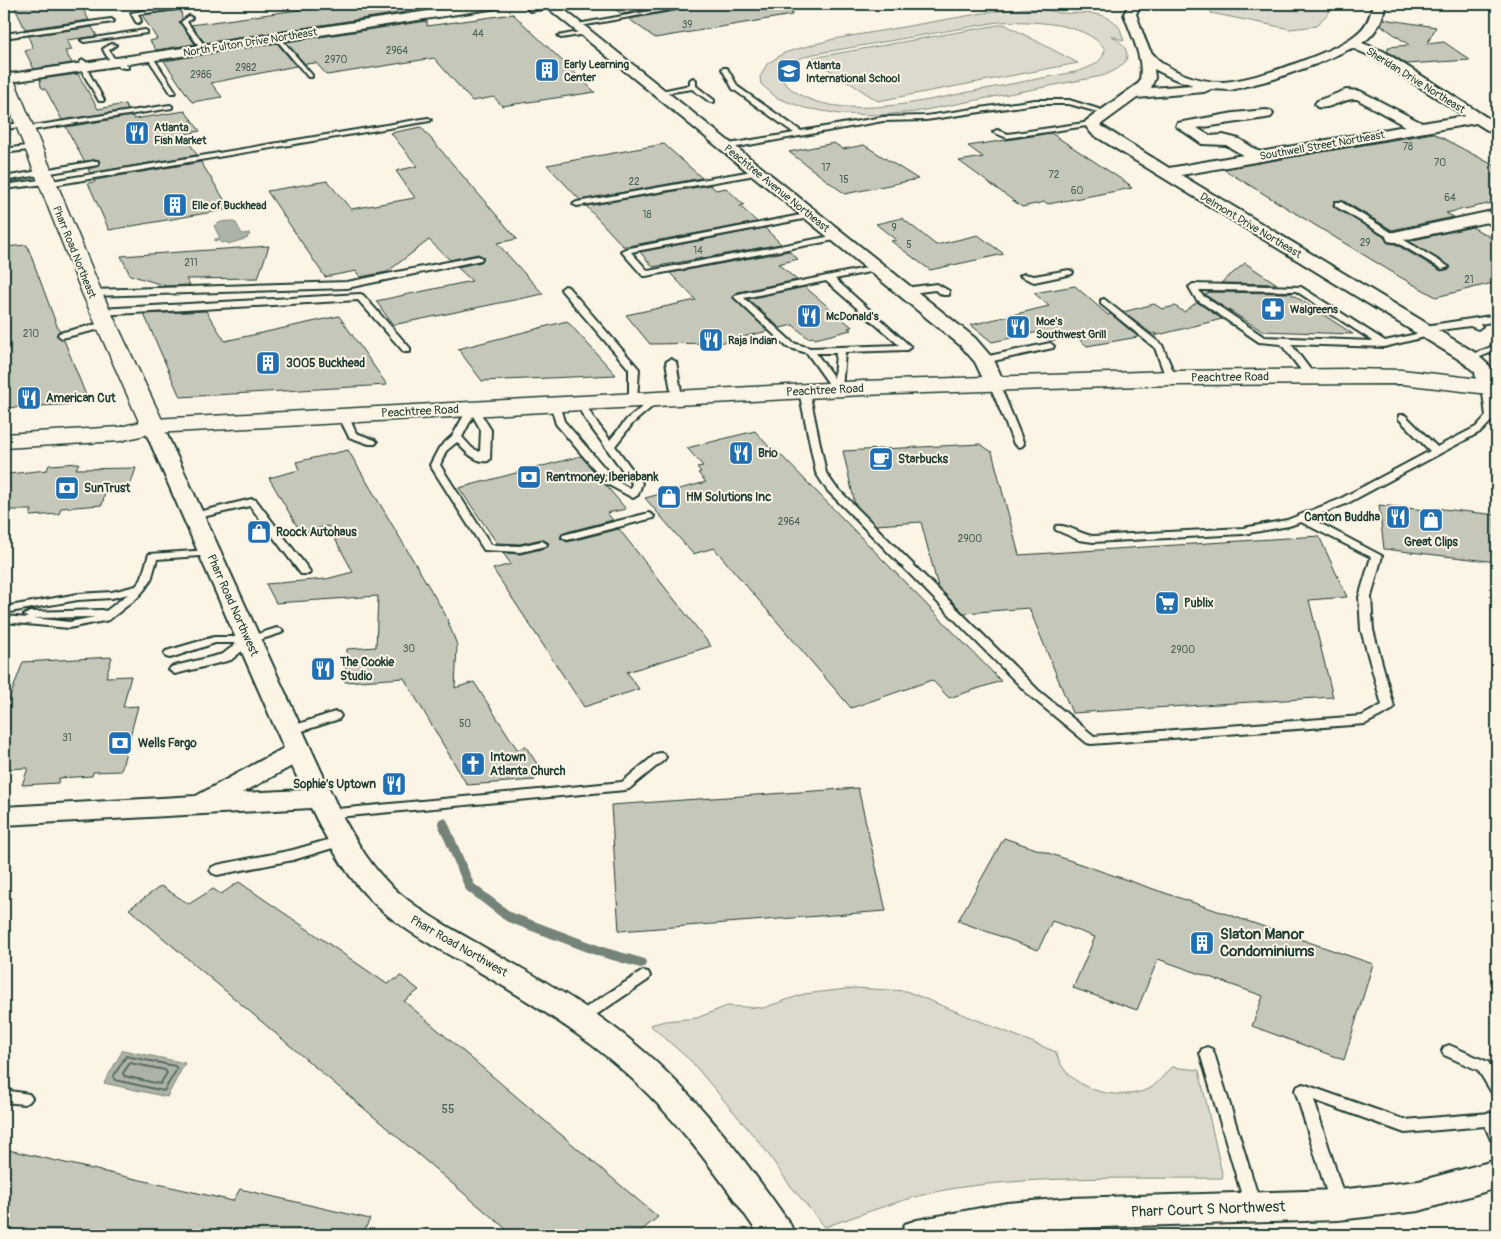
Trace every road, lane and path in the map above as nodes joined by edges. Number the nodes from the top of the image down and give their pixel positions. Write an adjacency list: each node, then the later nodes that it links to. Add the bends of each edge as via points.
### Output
1 (497, 4): 15 (street, North Fulton Drive Northeast, via 394,23)
2 (1135, 4): 20 (street, via 1130,14)
3 (1379, 4): 17 (street, Sheridan Drive Northeast, via 1379,11 1368,30)
4 (550, 5): 7 (lane); 11 (street, Peachtree Avenue Northeast)
5 (693, 5): 11 (lane)
6 (180, 7): 10 (lane, via 134,13)
7 (530, 9)
8 (189, 18): 19 (lane, via 184,22)
9 (111, 21): 13 (lane)
10 (138, 21)
11 (580, 29): 14 (lane); 29 (street, Peachtree Avenue Northeast)
12 (144, 32): 16 (lane)
13 (4, 36)
14 (561, 36)
15 (277, 37): 19 (street, North Fulton Drive Northeast); 25 (lane)
16 (84, 40)
17 (1351, 43): 27 (street, via 1257,81); 37 (street, Sheridan Drive Northeast, via 1378,54)
18 (113, 45): 23 (lane, via 106,49 110,58)
19 (204, 49): 21 (street, North Fulton Drive Northeast)
20 (1144, 53): 27 (street, via 1169,72); 30 (street, via 1149,80)
21 (150, 57): 23 (street, North Fulton Drive Northeast); 28 (lane)
22 (84, 64): 23 (street, North Fulton Drive Northeast); 26 (street, North Fulton Drive Northeast); 31 (lane)
23 (121, 64)
24 (725, 69): 45 (lane, via 735,88)
25 (310, 76)
26 (4, 78): 44 (main road, Pharr Road Northeast)
27 (1221, 87): 30 (street)
28 (173, 92)
29 (659, 92): 32 (lane, via 693,84); 46 (street, Peachtree Avenue Northeast)
30 (1134, 94): 35 (street)
31 (101, 100)
32 (712, 101)
33 (1322, 104): 41 (street, via 1346,94 1360,95)
34 (170, 107): 44 (lane)
35 (1105, 112): 39 (street); 45 (lane, via 1064,102 1038,102 905,121 883,119)
36 (1266, 114): 48 (street, via 1183,126 1207,141 1231,140)
37 (1478, 118): 41 (street, Southwell Street Northeast); 42 (street, Sheridan Drive Northeast)
38 (428, 120): 53 (lane)
39 (1091, 124): 43 (lane, via 1007,136); 51 (street, Delmont Drive Northeast, via 1097,131)
40 (4, 128): 44 (lane)
41 (1419, 128): 48 (street, Southwell Street Northeast)
42 (1497, 130)
43 (997, 132)
44 (27, 133): 47 (lane); 53 (main road, Pharr Road Northeast)
45 (800, 134): 46 (lane)
46 (726, 147): 50 (street, Peachtree Avenue Northeast)
47 (4, 151)
48 (1257, 157): 51 (street, Southwell Street Northeast)
49 (95, 163): 53 (lane)
50 (758, 172): 55 (lane); 57 (street, Peachtree Avenue Northeast)
51 (1166, 173): 74 (street, Delmont Drive Northeast)
52 (4, 178): 53 (lane)
53 (46, 179): 54 (lane); 69 (main road, Pharr Road Northeast)
54 (4, 187)
55 (577, 204)
56 (1338, 204): 60 (lane)
57 (811, 215): 59 (street, Peachtree Avenue Northeast); 59 (lane, via 626,251 646,274)
58 (1493, 219): 60 (street)
59 (837, 236): 63 (street, Peachtree Avenue Northeast)
60 (1394, 237): 62 (lane)
61 (478, 258): 69 (lane, via 347,285)
62 (1445, 267)
63 (876, 268): 66 (lane); 68 (street, Peachtree Avenue Northeast)
64 (1069, 272): 65 (lane, via 1034,279)
65 (1024, 276)
66 (827, 277): 81 (lane, via 907,346); 82 (lane, via 738,297 790,345)
67 (565, 289): 93 (lane, via 634,369)
68 (904, 291): 70 (lane, via 937,287); 84 (street, Peachtree Avenue Northeast, via 968,342)
69 (92, 293): 73 (main road, Pharr Road Northeast)
70 (946, 293)
71 (1104, 302): 87 (lane, via 1159,347)
72 (1497, 318): 74 (lane)
73 (103, 319): 75 (lane); 80 (lane, via 174,306 360,297); 100 (main road, Pharr Road Northeast)
74 (1427, 331): 77 (lane); 83 (street, Delmont Drive Northeast)
75 (62, 335)
76 (1284, 342): 77 (lane); 77 (lane, via 1262,340 1199,297 1193,288 1298,289); 86 (lane)
77 (1384, 344)
78 (1495, 344): 83 (lane, via 1495,348)
79 (1050, 346): 84 (lane)
80 (407, 350)
81 (841, 350): 82 (lane); 90 (lane)
82 (810, 351): 90 (lane)
83 (1470, 358): 89 (street, Delmont Drive Northeast, via 1484,370)
84 (984, 360): 88 (street, Peachtree Avenue Northeast)
85 (671, 362): 92 (lane)
86 (1310, 376): 87 (main road, Peachtree Road); 89 (main road, Peachtree Road, via 1402,377)
87 (1171, 378): 88 (main road, Peachtree Road)
88 (994, 383): 90 (main road, Peachtree Road); 104 (lane)
89 (1492, 387): 106 (lane, via 1489,419 1473,433)
90 (837, 389): 91 (main road, Peachtree Road)
91 (804, 391): 92 (main road, Peachtree Road); 109 (lane, via 821,473 831,488 1034,693 1091,740 1365,720 1388,707 1367,630 1365,597 1377,556)
92 (667, 398): 93 (main road, Peachtree Road); 105 (lane, via 630,421)
93 (634, 399): 94 (main road, Peachtree Road)
94 (580, 402): 95 (main road, Peachtree Road); 105 (lane)
95 (555, 403): 96 (main road, Peachtree Road); 105 (lane, via 559,422 611,482 633,495 637,483)
96 (473, 408): 97 (main road, Peachtree Road); 101 (lane); 101 (lane, via 486,430 485,459 469,450)
97 (343, 415): 100 (main road, Peachtree Road); 103 (lane, via 352,435)
98 (1402, 417): 106 (lane)
99 (4, 425): 100 (main road, via 120,420)
100 (153, 426): 102 (main road, via 120,434); 107 (street, Pharr Road Northwest)
101 (457, 437): 115 (lane, via 442,450 435,465 488,548)
102 (4, 441)
103 (372, 442)
104 (1019, 444)
105 (610, 446)
106 (1436, 452): 109 (lane)
107 (194, 516): 116 (street, Pharr Road Northwest); 118 (lane, via 252,502)
108 (649, 516): 111 (lane)
109 (1304, 519): 110 (lane, via 1243,531 1093,539)
110 (1060, 528)
111 (584, 533): 112 (lane); 113 (lane)
112 (567, 537)
113 (590, 542)
114 (542, 544): 115 (lane)
115 (520, 549): 117 (lane)
116 (210, 553): 119 (lane, via 153,556 146,580); 124 (street, Pharr Road Northwest)
117 (526, 560)
118 (305, 572)
119 (136, 593): 120 (lane); 122 (lane, via 78,597); 122 (lane, via 106,618 69,625)
120 (109, 603)
121 (75, 607): 122 (lane)
122 (4, 614)
123 (277, 631): 124 (lane)
124 (249, 640): 125 (lane, via 214,640); 126 (lane, via 227,657); 128 (street, Pharr Road Northwest)
125 (170, 654)
126 (175, 670)
127 (335, 716): 128 (lane)
128 (294, 741): 130 (street); 131 (street, Pharr Road Northwest)
129 (660, 757): 131 (lane, via 625,786)
130 (200, 804): 131 (street); 132 (street)
131 (324, 806): 133 (street, Pharr Road Northwest)
132 (4, 816)
133 (341, 841): 134 (lane, via 293,855); 136 (street, Pharr Road Northwest, via 376,888 411,918 555,1002)
134 (217, 870)
135 (643, 976): 136 (lane)
136 (579, 1020): 146 (street, Pharr Road Northwest, via 640,1066 683,1107 722,1154)
137 (1449, 1051): 139 (lane, via 1483,1066)
138 (1207, 1053): 145 (lane)
139 (1497, 1089)
140 (4, 1096): 141 (lane)
141 (24, 1098)
142 (1497, 1135): 144 (lane, via 1490,1119 1405,1126 1303,1090)
143 (1497, 1174): 144 (street, Pharr Court S Northwest, via 1419,1196)
144 (1338, 1205): 145 (street, Pharr Court S Northwest)
145 (1253, 1208): 147 (street, Pharr Court S Northwest, via 1007,1218)
146 (778, 1235)
147 (917, 1235)

